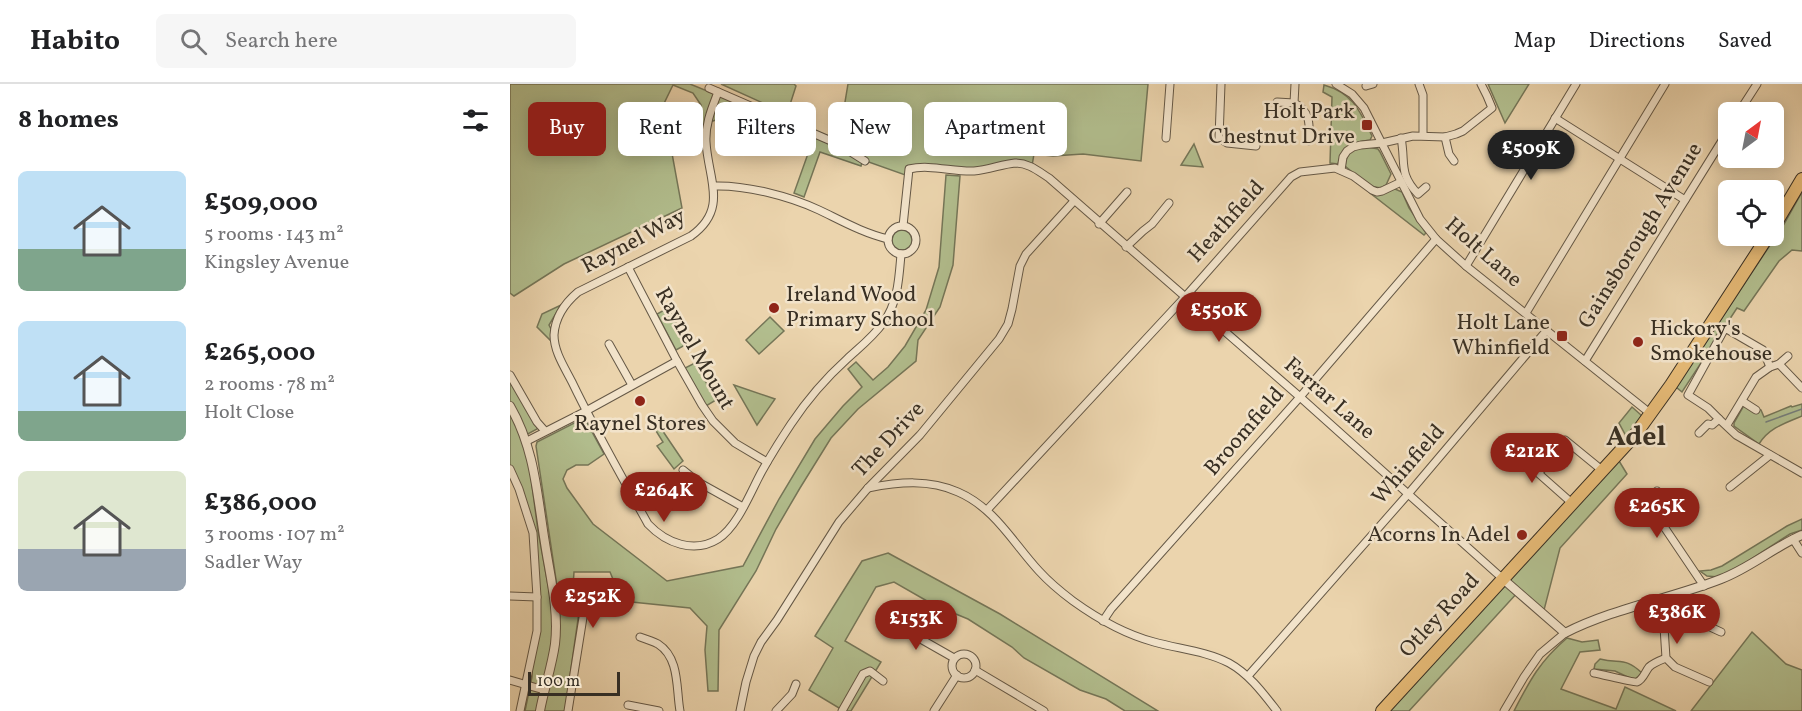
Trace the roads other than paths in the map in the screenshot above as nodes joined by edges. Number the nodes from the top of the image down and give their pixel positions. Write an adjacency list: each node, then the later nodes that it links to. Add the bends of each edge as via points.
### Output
1 (1170, 84): 18 (street)
2 (1221, 84): 22 (street, via 1220,138 1227,143)
3 (1295, 84): 14 (street)
4 (1336, 84): 21 (street, Holt Lane, via 1364,108)
5 (1419, 84): 16 (street, via 1423,95)
6 (1481, 84): 17 (street, via 1492,108 1463,131)
7 (1576, 84): 15 (street)
8 (1665, 84): 24 (street)
9 (1757, 84): 13 (street)
10 (709, 88): 11 (street)
11 (718, 92): 25 (street, via 838,144); 30 (street, Raynel Way, via 706,134)
12 (1277, 102): 14 (street)
13 (1745, 102)
14 (1293, 103): 20 (street, via 1307,117)
15 (1555, 118): 24 (street); 44 (street)
16 (1423, 135): 17 (street); 19 (street)
17 (1446, 136): 26 (street)
18 (1166, 138)
19 (1401, 138): 21 (street); 31 (street, via 1403,171 1411,187 1418,194)
20 (1309, 141)
21 (1382, 143): 27 (street, via 1347,151); 29 (street, Holt Lane)
22 (1256, 146)
23 (1718, 147): 33 (street, Gainsborough Avenue)
24 (1620, 159): 33 (street); 47 (street)
25 (866, 161)
26 (1454, 161)
27 (1341, 170): 29 (street, via 1377,192); 46 (street, Heathfield, via 1300,172 1291,177)
28 (1802, 179): 36 (highway)
29 (1401, 182): 40 (street, Holt Lane, via 1420,219)
30 (714, 186): 39 (street, via 739,187 800,202 864,233); 45 (street, Raynel Way, via 711,213 698,231)
31 (1426, 187)
32 (1126, 192): 37 (street)
33 (1685, 200): 52 (street, Gainsborough Avenue)
34 (1074, 201): 37 (street, Farrar Lane); 38 (street, Farrar Lane, via 1032,166 1016,163 976,171 916,168 909,170); 74 (street, The Drive, via 1023,260 1008,324 999,339)
35 (1169, 203): 42 (street)
36 (1784, 209)
37 (1100, 224): 42 (street, Farrar Lane)
38 (903, 226): 39 (street, via 895,228); 43 (street, via 915,238 910,251)
39 (888, 239): 43 (street, via 890,247)
40 (1436, 239): 44 (street, Holt Lane); 58 (street, Broomfield)
41 (1761, 246): 63 (highway, Otley Road)
42 (1126, 247): 46 (street, Farrar Lane)
43 (901, 254): 72 (street, Raynel Way, via 894,303 883,323 813,394)
44 (1466, 266): 47 (street, Holt Lane)
45 (628, 267): 51 (street, Raynel Mount); 62 (street, Raynel Way, via 578,292 564,306 556,325 554,336 559,356)
46 (1185, 297): 58 (street, Farrar Lane); 87 (street, Heathfield)
47 (1526, 313): 48 (street, Holt Lane)
48 (1547, 330): 52 (street, Holt Lane); 84 (street, Whinfield)
49 (609, 344): 56 (street)
50 (1788, 356): 53 (street)
51 (677, 361): 56 (street); 72 (street, Raynel Mount, via 722,432)
52 (1585, 361): 63 (street, Holt Lane)
53 (1779, 364): 54 (street); 57 (street)
54 (1770, 367): 59 (street, via 1756,377); 64 (street, via 1763,350 1725,328 1688,395)
55 (510, 375): 66 (street)
56 (632, 385): 62 (street)
57 (1802, 388)
58 (1300, 397): 84 (street, Farrar Lane); 98 (street, Broomfield)
59 (1742, 401): 61 (street); 65 (street)
60 (510, 406): 69 (street)
61 (1756, 410)
62 (586, 411): 66 (street); 86 (street, Raynel Way, via 648,524 663,537 688,546 709,543 726,532)
63 (1652, 414): 76 (highway, Otley Road)
64 (1719, 419): 65 (street); 67 (street)
65 (1727, 425): 70 (street, via 1736,435)
66 (545, 431): 69 (street)
67 (1699, 434)
68 (1565, 440): 76 (street)
69 (527, 441): 93 (street)
70 (1770, 455): 77 (street); 79 (street)
71 (1553, 458): 85 (street, via 1538,473)
72 (767, 462): 86 (street, Raynel Way)
73 (510, 468): 81 (street)
74 (888, 468): 78 (street); 80 (street, The Drive)
75 (683, 470): 86 (street)
76 (1603, 471): 85 (highway, Otley Road)
77 (1802, 473)
78 (893, 484): 80 (street); 87 (street, via 936,484 960,492)
79 (1730, 487)
80 (868, 488): 121 (street, The Drive, via 839,522 761,642 748,673)
81 (519, 489): 83 (street); 95 (street, via 533,533)
82 (1657, 491): 92 (street, via 1649,499 1650,506)
83 (510, 493)
84 (1409, 493): 91 (street, Farrar Lane); 108 (street, Whinfield)
85 (1573, 504): 91 (highway, Otley Road)
86 (743, 507)
87 (987, 510): 98 (street, via 1055,587)
88 (1802, 535): 89 (street)
89 (1793, 539): 90 (street); 92 (street)
90 (1802, 552)
91 (1503, 579): 101 (street); 127 (highway, Otley Road)
92 (1704, 586): 96 (street)
93 (554, 592): 114 (street, via 555,644); 118 (street, via 578,592 584,596)
94 (510, 596): 95 (street)
95 (537, 597): 112 (street, via 537,631)
96 (1655, 601): 99 (street); 101 (street)
97 (889, 621): 103 (street)
98 (1103, 621): 108 (street, via 1153,642 1214,656)
99 (1664, 627): 100 (street, via 1695,620); 104 (street)
100 (1721, 632)
101 (1565, 633): 128 (street, via 1540,654)
102 (640, 637): 120 (street, via 657,644 670,656)
103 (954, 658): 105 (street, via 962,654 971,656); 107 (street, via 952,667)
104 (1666, 658): 106 (street, via 1648,668 1637,682); 111 (street, via 1675,667)
105 (975, 670): 107 (street, via 970,676); 125 (street)
106 (1594, 673)
107 (957, 675): 124 (street)
108 (1248, 676): 126 (street)
109 (510, 680): 112 (street)
110 (883, 681): 123 (street, via 870,671 863,674)
111 (1709, 682)
112 (525, 684): 114 (street); 116 (street)
113 (796, 684): 122 (street)
114 (544, 690): 117 (street)
115 (628, 705): 119 (street)
116 (520, 711)
117 (540, 711)
118 (568, 711)
119 (659, 711)
120 (680, 711)
121 (740, 711)
122 (776, 711)
123 (842, 711)
124 (934, 711)
125 (1044, 711)
126 (1277, 711)
127 (1382, 711)
128 (1504, 711)

